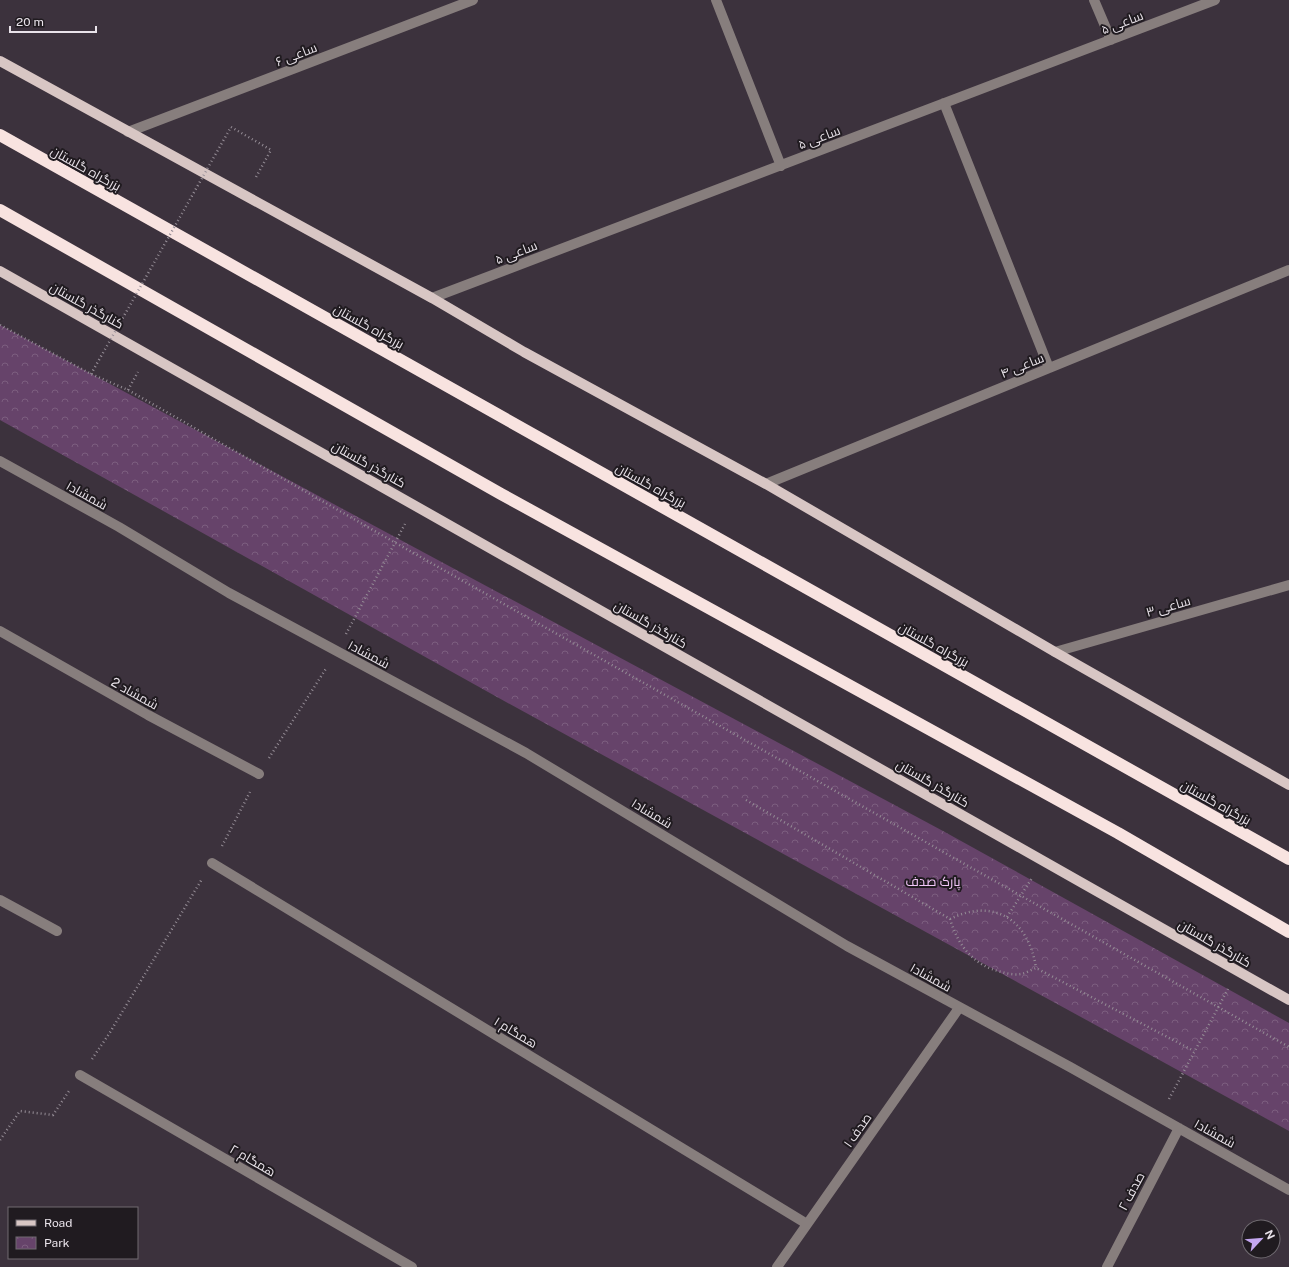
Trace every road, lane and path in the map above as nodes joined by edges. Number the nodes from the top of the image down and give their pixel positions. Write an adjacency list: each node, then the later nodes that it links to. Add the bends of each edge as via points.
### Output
1 (473, 0): 8 (street, ساعی ۶)
2 (716, 0): 10 (street)
3 (1094, 0): 5 (street)
4 (1215, 0): 5 (street, ساعی ۵)
5 (1111, 40): 7 (street, ساعی ۵)
6 (0, 61): 8 (main road)
7 (944, 103): 10 (street, ساعی ۵); 18 (street)
8 (128, 132): 11 (main road)
9 (0, 135): 31 (highway, بزرگراه گلستان)
10 (781, 166): 15 (street, ساعی ۵)
11 (246, 197): 15 (main road); 19 (path, bridge, via 271,150 231,127)
12 (0, 210): 39 (highway, via 508,498 1118,833)
13 (1289, 270): 18 (street, ساعی ۴)
14 (0, 271): 22 (main road, کنارگذر گلستان)
15 (432, 298): 21 (main road, via 524,352)
16 (1, 325): 17 (path); 19 (path)
17 (0, 329)
18 (1049, 368): 21 (street, ساعی ۴)
19 (91, 374): 23 (path, via 128,390)
20 (0, 461): 26 (street, شمشاد۱)
21 (766, 484): 27 (main road)
22 (416, 506): 23 (path); 32 (main road, کنارگذر گلستان)
23 (394, 542): 26 (path); 34 (path)
24 (1289, 585): 27 (street, ساعی ۳)
25 (0, 631): 28 (street, شمشاد 2, via 148,715)
26 (336, 652): 28 (path); 44 (street, شمشاد۱, via 526,754 847,946)
27 (1055, 652): 29 (main road)
28 (259, 774): 33 (path)
29 (1289, 785)
30 (746, 800): 37 (path)
31 (1289, 859)
32 (1044, 861): 34 (path); 41 (main road, کنارگذر گلستان)
33 (212, 863): 47 (path, via 109,1034); 52 (street, همگام ۱)
34 (1021, 896): 36 (path); 43 (path)
35 (0, 900): 38 (street)
36 (1007, 917): 37 (path, via 993,911 978,910 963,912); 40 (path, via 1026,935 1032,946)
37 (950, 919): 40 (path, via 960,945 980,964 1007,973 1021,974)
38 (57, 931)
39 (1289, 932)
40 (1036, 968): 46 (path)
41 (1239, 972): 42 (main road, کنارگذر گلستان); 43 (path)
42 (1289, 1000)
43 (1218, 1006): 45 (path); 46 (path)
44 (958, 1008): 48 (street, شمشاد۱); 52 (street, صدف ۱)
45 (1289, 1047)
46 (1194, 1052): 48 (path)
47 (80, 1075): 50 (path, via 53,1115 20,1111); 53 (street, همگام ۲)
48 (1159, 1117): 49 (street, شمشاد۱)
49 (1179, 1128): 51 (street, شمشاد۱); 55 (street, صدف ۲)
50 (0, 1140)
51 (1289, 1190)
52 (807, 1224): 54 (street, صدف ۱)
53 (412, 1267)
54 (777, 1267)
55 (1107, 1267)

